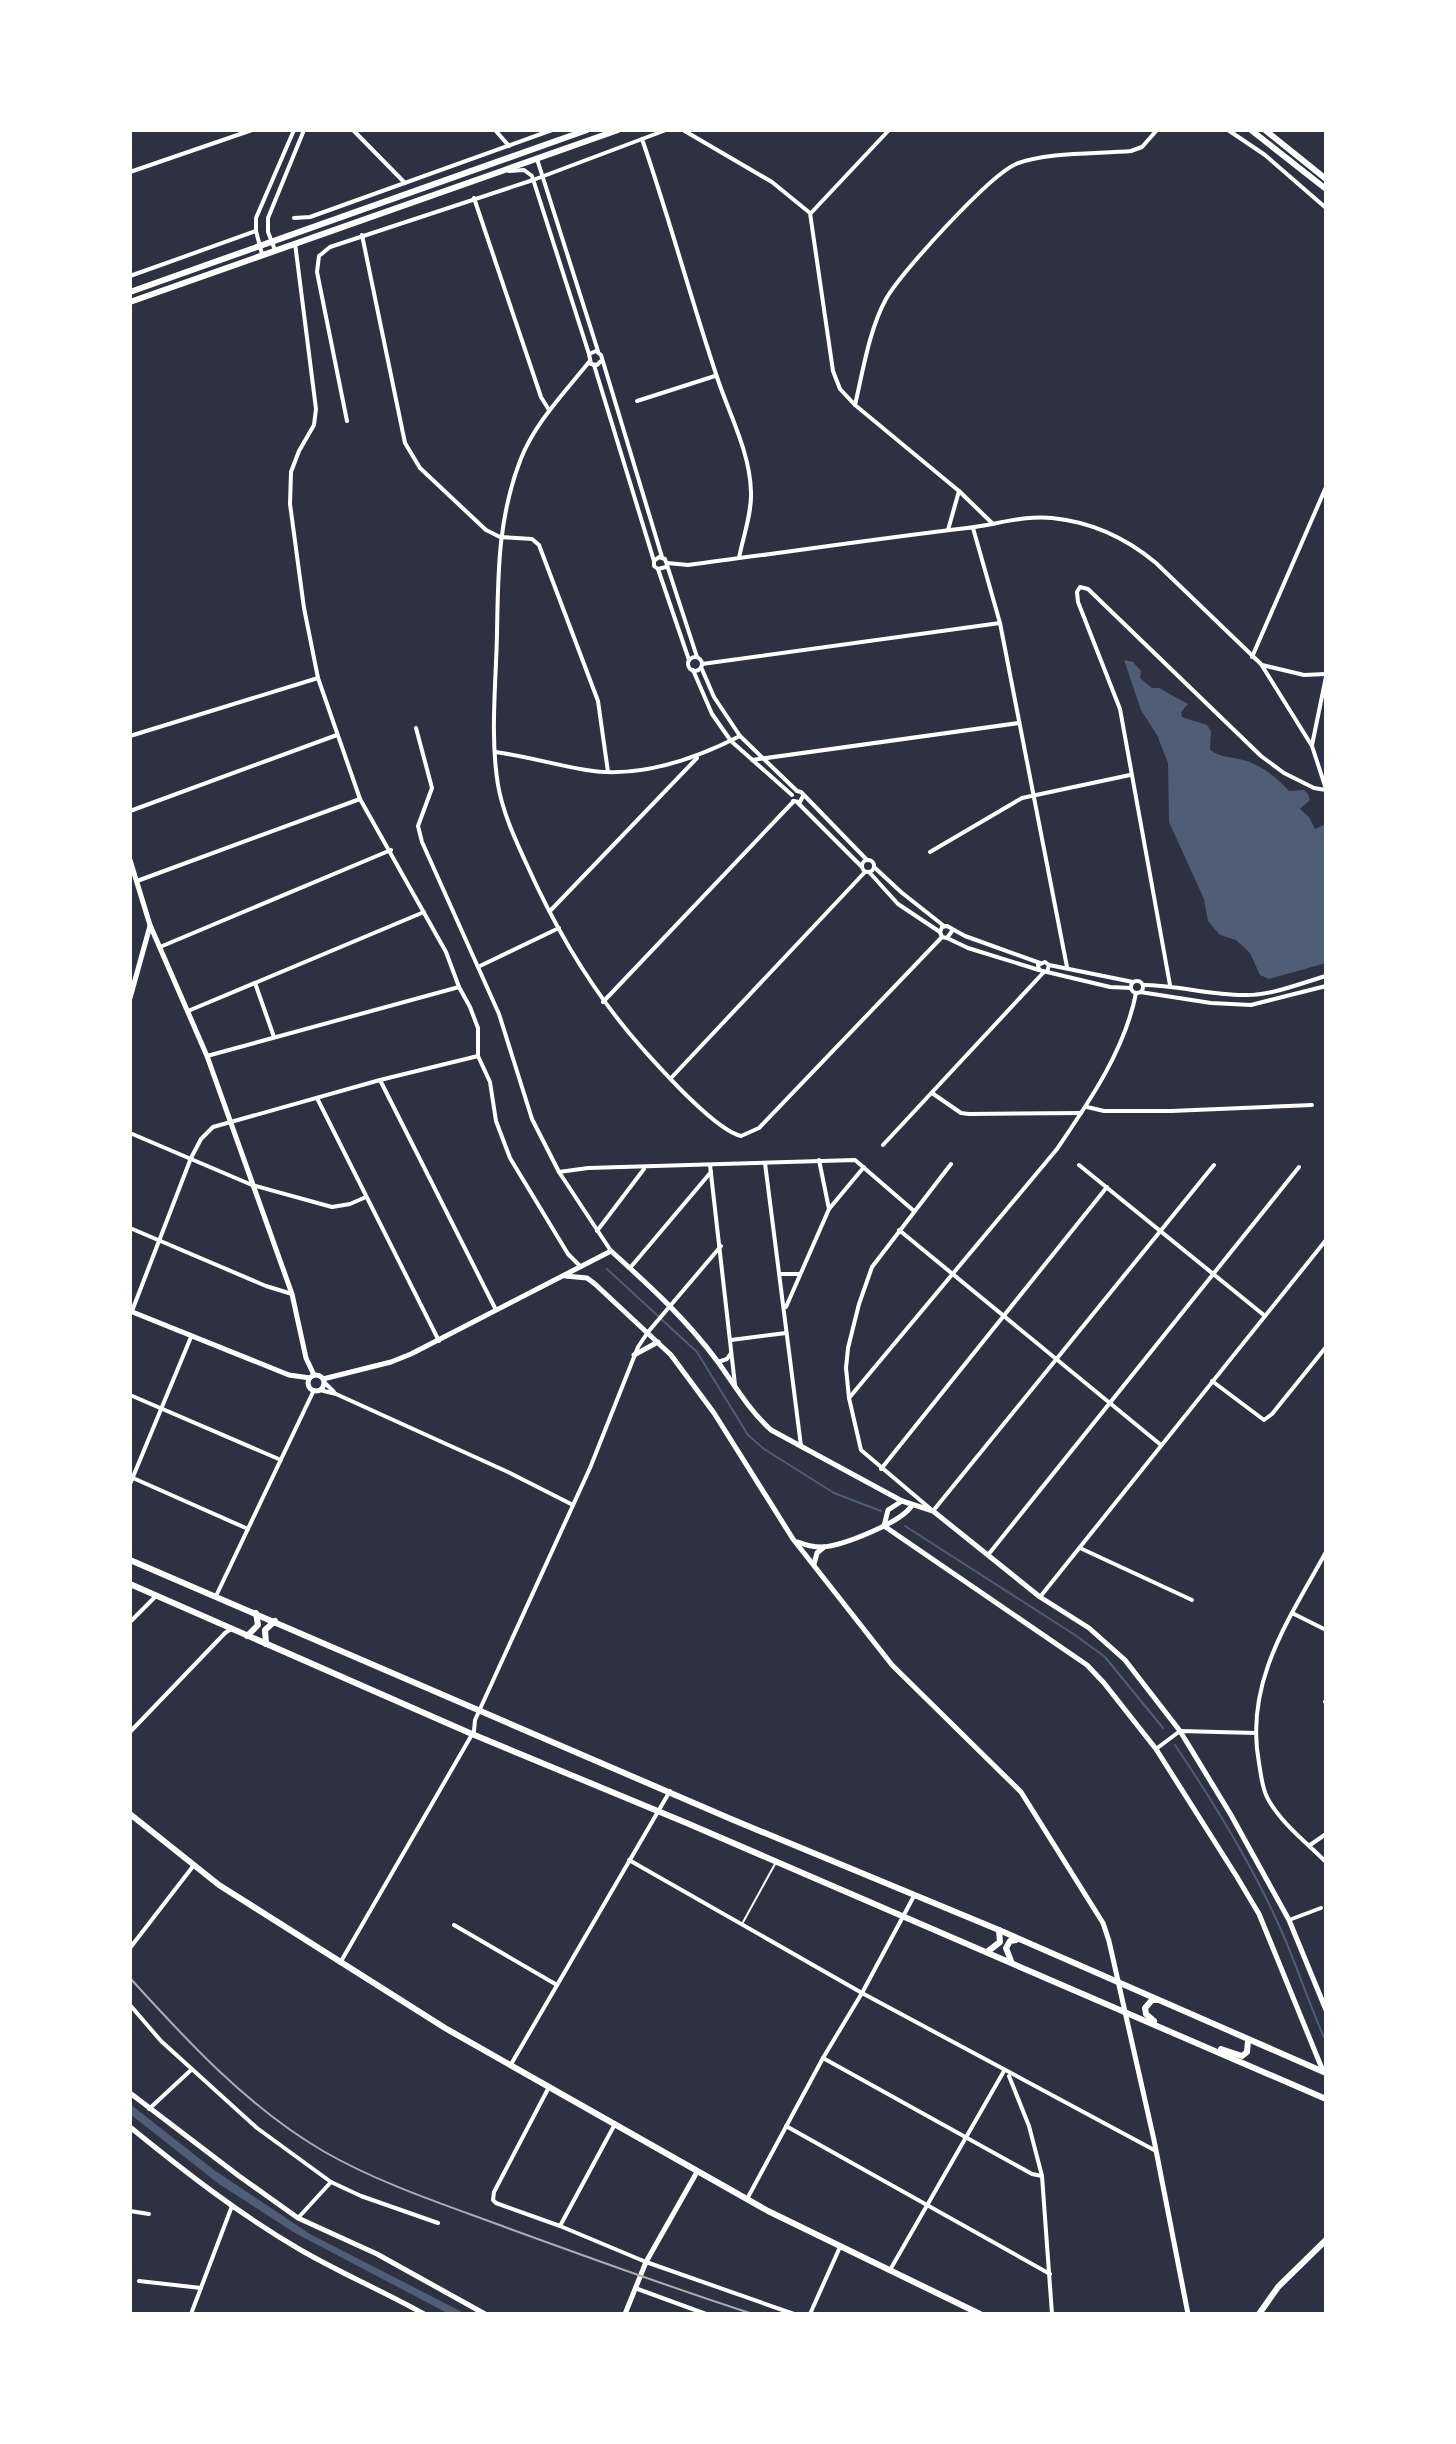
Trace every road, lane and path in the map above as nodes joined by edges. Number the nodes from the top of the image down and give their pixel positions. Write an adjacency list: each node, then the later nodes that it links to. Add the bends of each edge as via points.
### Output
1 (252, 130): 21 (street)
2 (294, 130): 31 (street, via 261,201)
3 (304, 130): 33 (street, via 268,218)
4 (353, 130): 25 (street)
5 (495, 130): 17 (street)
6 (552, 130): 17 (street)
7 (587, 130): 18 (main road)
8 (618, 130): 19 (main road)
9 (666, 130): 16 (street)
10 (683, 130): 29 (street, via 772,182)
11 (889, 130): 29 (street)
12 (1157, 130): 47 (street, via 1131,151 1015,164 981,190 886,299)
13 (1228, 130): 28 (street)
14 (1251, 130): 26 (main road)
15 (1265, 130): 23 (main road)
16 (642, 139): 22 (street); 45 (street)
17 (509, 146): 25 (street)
18 (514, 155): 19 (main road, via 529,153); 33 (main road)
19 (537, 159): 20 (main road); 22 (street)
20 (503, 171): 24 (street, via 524,170); 34 (main road)
21 (130, 172)
22 (543, 177): 24 (street); 41 (street)
23 (1326, 179)
24 (533, 180): 27 (street); 42 (street)
25 (405, 183): 30 (street)
26 (1326, 189)
27 (474, 198): 32 (street); 48 (street, via 541,397)
28 (1326, 208)
29 (810, 213): 47 (street, via 833,371)
30 (294, 218)
31 (256, 231): 35 (street); 38 (street)
32 (362, 235): 49 (street, via 319,256 317,272); 55 (street, via 405,443 438,486)
33 (272, 241): 35 (main road); 36 (street)
34 (295, 243): 36 (main road); 69 (street, via 316,409 314,425 291,472 290,504)
35 (259, 246): 37 (street); 39 (main road)
36 (275, 250): 37 (main road)
37 (262, 254): 40 (main road)
38 (130, 276)
39 (130, 292)
40 (130, 302)
41 (599, 353): 42 (street); 43 (street)
42 (589, 354): 44 (street)
43 (601, 361): 44 (street); 56 (street)
44 (591, 364): 48 (street); 58 (street)
45 (716, 376): 46 (street); 57 (street, via 750,477)
46 (637, 401)
47 (855, 405): 51 (street)
48 (550, 410): 55 (street, via 521,459)
49 (347, 421)
50 (1326, 487): 63 (street)
51 (959, 491): 52 (street); 54 (street)
52 (993, 524): 53 (street); 63 (street, via 1049,517 1119,536 1156,563)
53 (973, 528): 54 (street); 61 (street)
54 (948, 530): 57 (street)
55 (500, 537): 77 (street); 81 (street, via 532,539 544,555 598,701)
56 (662, 557): 58 (street); 59 (street)
57 (739, 558): 59 (street)
58 (654, 561): 60 (street)
59 (666, 565): 60 (street); 62 (street)
60 (658, 569): 64 (street)
61 (1000, 623): 66 (street); 70 (street)
62 (697, 657): 64 (street); 66 (street)
63 (1252, 657): 65 (street)
64 (689, 660): 67 (street)
65 (1261, 664): 68 (street); 76 (street)
66 (701, 666): 67 (street); 74 (street)
67 (693, 670): 75 (street, via 712,714)
68 (1326, 676): 76 (street)
69 (318, 678): 72 (street); 73 (street)
70 (1019, 723): 79 (street); 84 (street)
71 (416, 728): 105 (street, via 432,788 419,833)
72 (337, 735): 86 (street); 87 (street)
73 (130, 736)
74 (740, 736): 75 (street); 79 (street)
75 (731, 741): 78 (street); 80 (street)
76 (1312, 746): 83 (street)
77 (495, 752): 81 (street); 95 (street, via 509,822)
78 (698, 756): 81 (street, via 649,769); 95 (street)
79 (763, 757): 80 (street); 85 (street)
80 (752, 760): 85 (street)
81 (608, 772)
82 (1131, 775): 83 (street, via 1120,709 1078,602 1082,585 1271,763 1314,788); 84 (street); 111 (street)
83 (1326, 789)
84 (1033, 795): 89 (street); 106 (street)
85 (795, 798): 91 (street, via 803,796); 93 (street); 116 (street)
86 (360, 799): 88 (street); 94 (street)
87 (130, 811)
88 (391, 850): 96 (street); 102 (street)
89 (930, 852)
90 (130, 860): 94 (street)
91 (867, 860): 92 (street); 93 (street)
92 (874, 867): 93 (street); 98 (street)
93 (865, 870): 101 (street, via 898,904); 121 (street)
94 (137, 881): 97 (street)
95 (550, 911): 99 (street)
96 (424, 912): 109 (street); 113 (street)
97 (150, 925): 102 (street); 115 (street)
98 (944, 926): 100 (street); 101 (street)
99 (559, 928): 105 (street); 116 (street)
100 (952, 931): 101 (street); 103 (street)
101 (943, 936): 107 (street); 121 (street, via 748,1135 725,1129)
102 (160, 947): 117 (street)
103 (1040, 963): 104 (street); 107 (street)
104 (1049, 965): 106 (street); 107 (street)
105 (480, 966): 141 (street, via 532,1119)
106 (1067, 967): 114 (street)
107 (1043, 972): 114 (street); 123 (street)
108 (1326, 976): 111 (street, via 1252,995)
109 (255, 982): 117 (street); 118 (street)
110 (1143, 985): 111 (street); 114 (street); 114 (street, via 1140,982)
111 (1170, 985)
112 (1326, 986): 114 (street, via 1251,1005)
113 (459, 987): 118 (street); 120 (street, via 478,1028)
114 (1135, 989): 126 (street, via 1128,1022)
115 (130, 998)
116 (603, 1002): 121 (street)
117 (188, 1011): 119 (street)
118 (274, 1037): 119 (street)
119 (207, 1056): 128 (street)
120 (478, 1056): 122 (street); 156 (street, via 510,1158)
121 (671, 1078)
122 (380, 1080): 124 (street); 165 (street)
123 (932, 1093): 127 (street, via 961,1113); 130 (street)
124 (317, 1098): 128 (street); 145 (street)
125 (1312, 1105): 126 (street, via 1156,1111)
126 (1087, 1107): 127 (street)
127 (1081, 1113): 161 (street)
128 (229, 1120): 131 (street, via 205,1132); 143 (street)
129 (130, 1133): 131 (street)
130 (883, 1145)
131 (191, 1158): 143 (street); 152 (street)
132 (819, 1160): 133 (street); 138 (street, via 855,1160); 146 (street)
133 (765, 1163): 135 (street); 159 (street)
134 (951, 1164): 147 (street)
135 (710, 1165): 140 (street); 142 (street)
136 (1079, 1165): 144 (street)
137 (1214, 1165): 151 (street)
138 (864, 1167): 146 (street); 147 (street)
139 (1299, 1167): 158 (street)
140 (645, 1168): 141 (street); 150 (street)
141 (559, 1172): 150 (street)
142 (711, 1172): 154 (street); 157 (street)
143 (252, 1185): 145 (street, via 332,1207); 163 (street)
144 (1107, 1187): 151 (street); 169 (street)
145 (366, 1197): 174 (street)
146 (829, 1209): 160 (street)
147 (914, 1211): 149 (street)
148 (130, 1228): 152 (street)
149 (899, 1230): 161 (street); 189 (street, via 872,1267 859,1304 848,1348)
150 (597, 1231): 155 (street)
151 (1161, 1231): 158 (street); 179 (street)
152 (160, 1240): 163 (street); 167 (street)
153 (1326, 1240): 168 (street)
154 (721, 1246): 164 (street); 173 (street)
155 (611, 1251): 156 (street); 157 (street)
156 (581, 1267): 162 (street)
157 (630, 1268): 164 (street)
158 (1213, 1273): 168 (street); 190 (street)
159 (780, 1274): 160 (street); 166 (street)
160 (800, 1274): 166 (street)
161 (951, 1275): 169 (street); 189 (street)
162 (564, 1276): 165 (street); 170 (street, via 595,1284)
163 (292, 1294): 181 (street)
164 (669, 1307): 170 (street); 180 (street)
165 (496, 1310): 174 (street)
166 (784, 1310): 171 (street)
167 (131, 1311): 172 (street)
168 (1265, 1316): 184 (street)
169 (1003, 1317): 179 (street); 195 (street)
170 (648, 1332): 175 (street); 178 (street)
171 (786, 1333): 173 (street); 193 (street)
172 (191, 1337): 182 (street); 191 (street)
173 (731, 1340): 177 (street)
174 (439, 1341): 183 (street, via 391,1362)
175 (660, 1343): 178 (street); 204 (street, via 714,1413)
176 (1326, 1347): 184 (street, via 1264,1420)
177 (732, 1351): 180 (street); 186 (street)
178 (634, 1355): 199 (street)
179 (1057, 1361): 190 (street); 201 (street)
180 (718, 1362): 186 (street)
181 (312, 1376): 182 (street); 183 (street); 185 (street)
182 (296, 1377): 185 (street)
183 (324, 1380): 185 (street); 187 (street)
184 (1212, 1381): 192 (street)
185 (315, 1389): 187 (street); 194 (street)
186 (736, 1389): 193 (street, via 771,1430)
187 (336, 1394): 199 (street)
188 (130, 1395): 191 (street)
189 (849, 1398): 195 (street, via 861,1450)
190 (1108, 1404): 192 (street); 208 (street)
191 (162, 1409): 194 (street); 196 (street)
192 (1161, 1445): 206 (street)
193 (801, 1447): 198 (street)
194 (281, 1460): 203 (street)
195 (881, 1469): 197 (street)
196 (131, 1480): 203 (street)
197 (915, 1497): 200 (street); 201 (street)
198 (902, 1501): 200 (street); 202 (street, via 888,1510)
199 (573, 1505): 224 (street)
200 (912, 1505): 201 (street); 202 (street)
201 (933, 1511): 208 (street)
202 (884, 1526): 205 (street); 229 (street, via 1087,1665)
203 (248, 1529): 213 (street)
204 (793, 1539): 205 (street); 210 (street)
205 (824, 1547): 210 (street)
206 (1080, 1548): 214 (street); 215 (street)
207 (1326, 1552): 217 (street)
208 (988, 1555): 214 (street)
209 (130, 1560): 213 (main road)
210 (814, 1565): 251 (street, via 892,1665 1021,1792 1103,1923)
211 (130, 1584): 212 (main road)
212 (156, 1596): 219 (street); 220 (main road)
213 (216, 1596): 216 (main road)
214 (1040, 1597): 225 (street, via 1108,1643)
215 (1192, 1600)
216 (255, 1612): 218 (main road); 222 (main road, via 258,1625)
217 (1292, 1613): 221 (street); 227 (street, via 1260,1687)
218 (275, 1621): 223 (main road, via 265,1630); 224 (main road)
219 (130, 1622)
220 (231, 1629): 222 (main road); 226 (street)
221 (1326, 1630)
222 (247, 1636): 223 (main road)
223 (266, 1645): 228 (main road)
224 (480, 1712): 228 (street); 230 (main road)
225 (1180, 1731): 227 (street); 229 (street); 242 (street)
226 (130, 1732)
227 (1256, 1733): 234 (street, via 1266,1797)
228 (472, 1734): 231 (main road); 249 (street)
229 (1156, 1749): 265 (street, via 1259,1914)
230 (670, 1791): 231 (street); 239 (main road)
231 (657, 1811): 235 (street); 237 (main road)
232 (130, 1814): 238 (main road)
233 (1326, 1834): 234 (street)
234 (1310, 1845): 236 (street)
235 (629, 1860): 243 (street); 252 (street)
236 (1326, 1862)
237 (776, 1863): 241 (main road); 243 (lane)
238 (194, 1865): 247 (street); 249 (main road)
239 (914, 1896): 241 (street); 245 (main road)
240 (1321, 1908): 242 (street)
241 (904, 1917): 248 (main road); 253 (street)
242 (1289, 1920): 256 (street)
243 (742, 1924): 253 (street)
244 (454, 1925): 252 (street)
245 (999, 1930): 246 (main road); 248 (main road, via 1000,1942)
246 (1020, 1940): 250 (main road, via 1010,1941 1006,1948); 251 (main road)
247 (130, 1948)
248 (987, 1952): 250 (main road)
249 (340, 1963): 262 (main road)
250 (1012, 1963): 257 (main road)
251 (1118, 1982): 254 (main road); 257 (street)
252 (557, 1985): 262 (street)
253 (862, 1993): 261 (street); 264 (street)
254 (1157, 2000): 258 (main road, via 1145,2008); 259 (main road)
255 (130, 2005): 263 (street)
256 (1326, 2010)
257 (1125, 2012): 258 (main road); 274 (street)
258 (1159, 2025): 260 (main road)
259 (1248, 2041): 260 (main road, via 1242,2056); 265 (main road)
260 (1213, 2049): 268 (main road)
261 (823, 2058): 271 (street); 273 (street)
262 (510, 2066): 266 (main road)
263 (191, 2070): 269 (street); 277 (street, via 257,2128)
264 (1006, 2072): 273 (street); 274 (street); 276 (street, via 1029,2126)
265 (1325, 2075)
266 (549, 2087): 270 (main road); 285 (street, via 493,2200)
267 (130, 2093): 269 (street)
268 (1326, 2099)
269 (149, 2109): 283 (street)
270 (615, 2124): 275 (main road); 285 (street)
271 (786, 2126): 278 (street); 279 (street)
272 (130, 2127): 280 (street)
273 (966, 2138): 276 (street); 279 (street)
274 (1156, 2151): 303 (street)
275 (697, 2172): 278 (main road); 288 (street)
276 (1042, 2176): 290 (street)
277 (331, 2182): 283 (street); 284 (street)
278 (747, 2199): 287 (main road)
279 (927, 2204): 289 (street); 290 (street)
280 (232, 2206): 292 (street); 295 (street, via 301,2250)
281 (130, 2211): 282 (street)
282 (149, 2214)
283 (298, 2218): 296 (street, via 377,2254)
284 (438, 2223)
285 (560, 2226): 288 (street)
286 (1326, 2240): 304 (main road, via 1278,2287)
287 (841, 2246): 289 (main road); 300 (street)
288 (646, 2262): 293 (street); 299 (street)
289 (890, 2270): 301 (main road)
290 (1050, 2274): 302 (street)
291 (139, 2281): 292 (street)
292 (201, 2288): 294 (street)
293 (635, 2288): 297 (street); 298 (street)
294 (191, 2314)
295 (424, 2314)
296 (485, 2314)
297 (625, 2314)
298 (706, 2314)
299 (794, 2314)
300 (810, 2314)
301 (977, 2314)
302 (1052, 2314)
303 (1188, 2314)
304 (1259, 2314)

